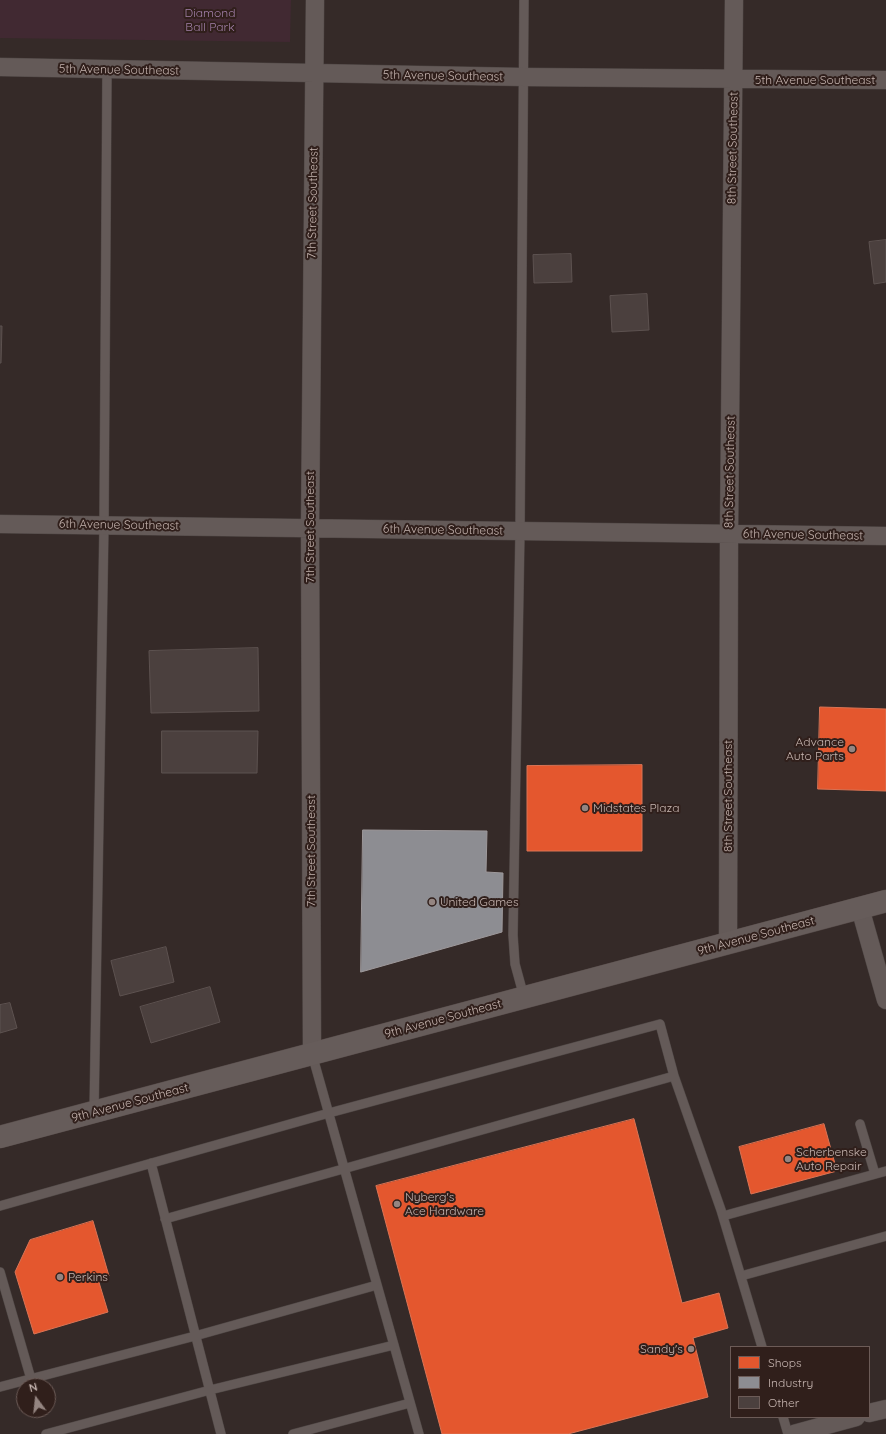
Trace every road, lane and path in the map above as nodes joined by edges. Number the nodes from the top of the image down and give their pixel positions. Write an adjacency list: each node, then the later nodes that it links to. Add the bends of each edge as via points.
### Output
1 (315, 0): 6 (street, 7th Street Southeast)
2 (524, 0): 7 (lane)
3 (734, 0): 8 (street, 8th Street Southeast)
4 (0, 67): 5 (street, 5th Avenue Southeast)
5 (107, 69): 6 (street, 5th Avenue Southeast); 11 (lane)
6 (314, 73): 7 (street, 5th Avenue Southeast); 12 (street, 7th Street Southeast)
7 (523, 77): 8 (street, 5th Avenue Southeast); 13 (lane)
8 (734, 79): 9 (street, 5th Avenue Southeast); 14 (street, 8th Street Southeast)
9 (886, 80)
10 (0, 524): 11 (street, 6th Avenue Southeast)
11 (104, 525): 12 (street, 6th Avenue Southeast); 23 (lane)
12 (310, 528): 13 (street, 6th Avenue Southeast); 21 (street, 7th Street Southeast)
13 (520, 531): 14 (street, 6th Avenue Southeast); 19 (lane, via 513,935 515,964)
14 (729, 535): 15 (street, 6th Avenue Southeast); 18 (street, 8th Street Southeast)
15 (886, 536)
16 (886, 901): 17 (main road, 9th Avenue Southeast)
17 (860, 908): 18 (main road, 9th Avenue Southeast); 20 (street)
18 (728, 943): 19 (main road, 9th Avenue Southeast)
19 (524, 997): 21 (main road, 9th Avenue Southeast)
20 (886, 1000)
21 (312, 1054): 23 (main road, 9th Avenue Southeast); 24 (lane)
22 (674, 1076): 24 (lane, via 660,1024); 28 (lane); 32 (lane)
23 (94, 1112): 26 (main road, 9th Avenue Southeast)
24 (329, 1113): 27 (lane); 28 (lane)
25 (860, 1124): 30 (lane)
26 (0, 1137)
27 (151, 1163): 31 (lane); 33 (lane)
28 (344, 1169): 33 (lane); 37 (lane)
29 (886, 1171): 30 (lane)
30 (875, 1174): 32 (lane)
31 (0, 1206)
32 (723, 1216): 36 (lane)
33 (165, 1219): 38 (lane)
34 (886, 1236): 36 (lane)
35 (0, 1272): 41 (lane)
36 (741, 1276): 40 (lane)
37 (377, 1285): 38 (lane); 39 (lane)
38 (195, 1336): 42 (lane); 45 (lane)
39 (394, 1345): 45 (lane); 46 (lane)
40 (762, 1346)
41 (31, 1378)
42 (35, 1378)
43 (16, 1383): 44 (lane)
44 (0, 1387)
45 (210, 1390): 51 (lane); 52 (lane)
46 (410, 1403): 53 (lane); 54 (lane)
47 (886, 1409): 48 (street)
48 (870, 1413)
49 (783, 1418): 55 (lane)
50 (852, 1418): 56 (street)
51 (46, 1434)
52 (221, 1434)
53 (293, 1434)
54 (419, 1434)
55 (788, 1434)
56 (794, 1434)

